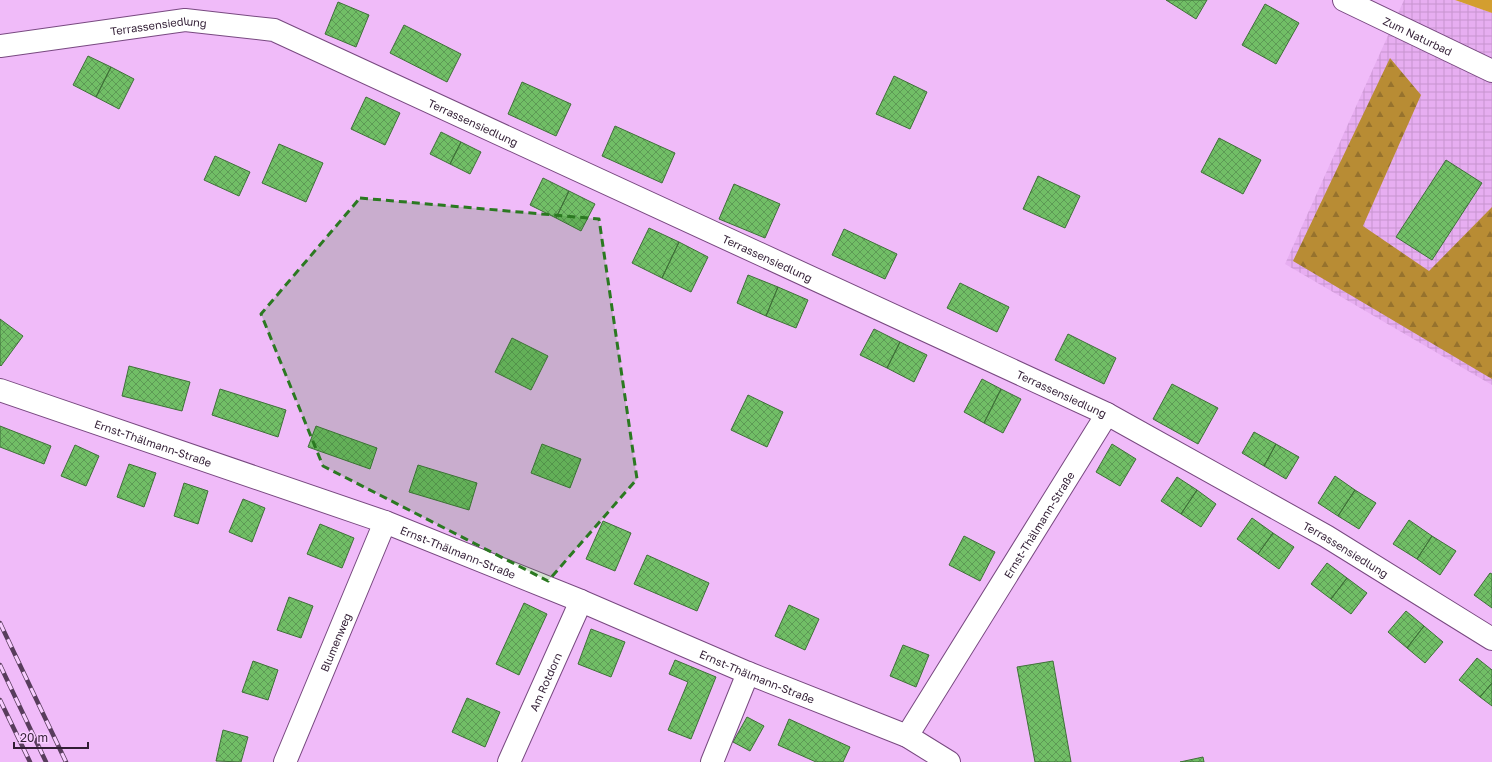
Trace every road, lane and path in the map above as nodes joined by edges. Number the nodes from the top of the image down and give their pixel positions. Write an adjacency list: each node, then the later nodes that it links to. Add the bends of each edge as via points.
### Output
1 (1344, 0): 3 (street, Zum Naturbad)
2 (0, 46): 5 (street, Terrassensiedlung, via 185,20 274,30)
3 (1492, 71)
4 (0, 390): 6 (street, Ernst-Thälmann-Straße)
5 (1106, 414): 8 (street, Terrassensiedlung, via 1326,536); 10 (street, Ernst-Thälmann-Straße)
6 (385, 522): 7 (street, Ernst-Thälmann-Straße); 11 (street, Blumenweg)
7 (581, 601): 9 (street, Ernst-Thälmann-Straße); 12 (street, Am Rotdorn)
8 (1492, 639)
9 (748, 673): 10 (street, Ernst-Thälmann-Straße); 13 (street)
10 (907, 736): 14 (street, Ernst-Thälmann-Straße)
11 (285, 762)
12 (509, 762)
13 (712, 762)
14 (949, 762)

